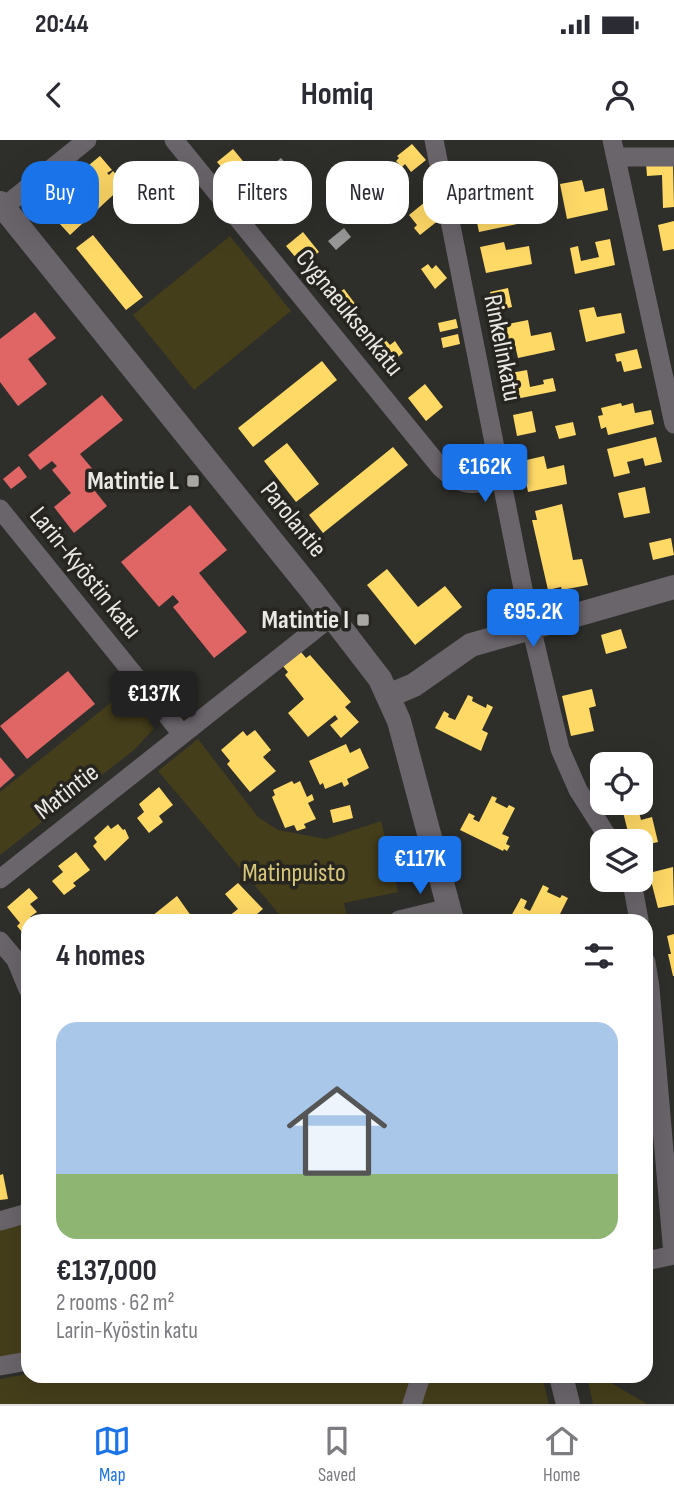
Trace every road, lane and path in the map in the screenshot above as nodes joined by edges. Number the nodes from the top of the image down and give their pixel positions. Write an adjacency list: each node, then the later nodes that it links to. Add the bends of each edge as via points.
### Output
1 (87, 140): 6 (street)
2 (174, 140): 8 (street, Cygnaeuksenkatu, via 441,468 454,480 472,484)
3 (434, 140): 8 (street, Rinkelinkatu)
4 (614, 148): 5 (street); 7 (street)
5 (674, 157)
6 (1, 207): 11 (main road, Parolantie)
7 (674, 424)
8 (501, 480): 12 (street, Rinkelinkatu)
9 (0, 509): 14 (street, Larin-Kyöstin katu)
10 (674, 587): 12 (main road)
11 (332, 616): 13 (main road, Parolantie); 14 (street, Matintie)
12 (531, 626): 13 (main road, via 471,645 414,685); 15 (street, Rinkelinkatu, via 560,750)
13 (388, 696): 18 (main road, Parolantie, via 399,720)
14 (183, 734): 16 (street, Matintie)
15 (603, 829)
16 (0, 879)
17 (634, 892): 19 (street)
18 (451, 914)
19 (638, 914)
20 (0, 941): 21 (street)
21 (21, 963)
22 (653, 1021): 25 (street)
23 (21, 1215): 24 (street)
24 (0, 1221)
25 (674, 1255): 26 (street)
26 (653, 1260)
27 (21, 1362): 28 (street)
28 (0, 1366)
29 (419, 1383): 31 (street)
30 (563, 1383): 32 (main road)
31 (412, 1404)
32 (568, 1404)

